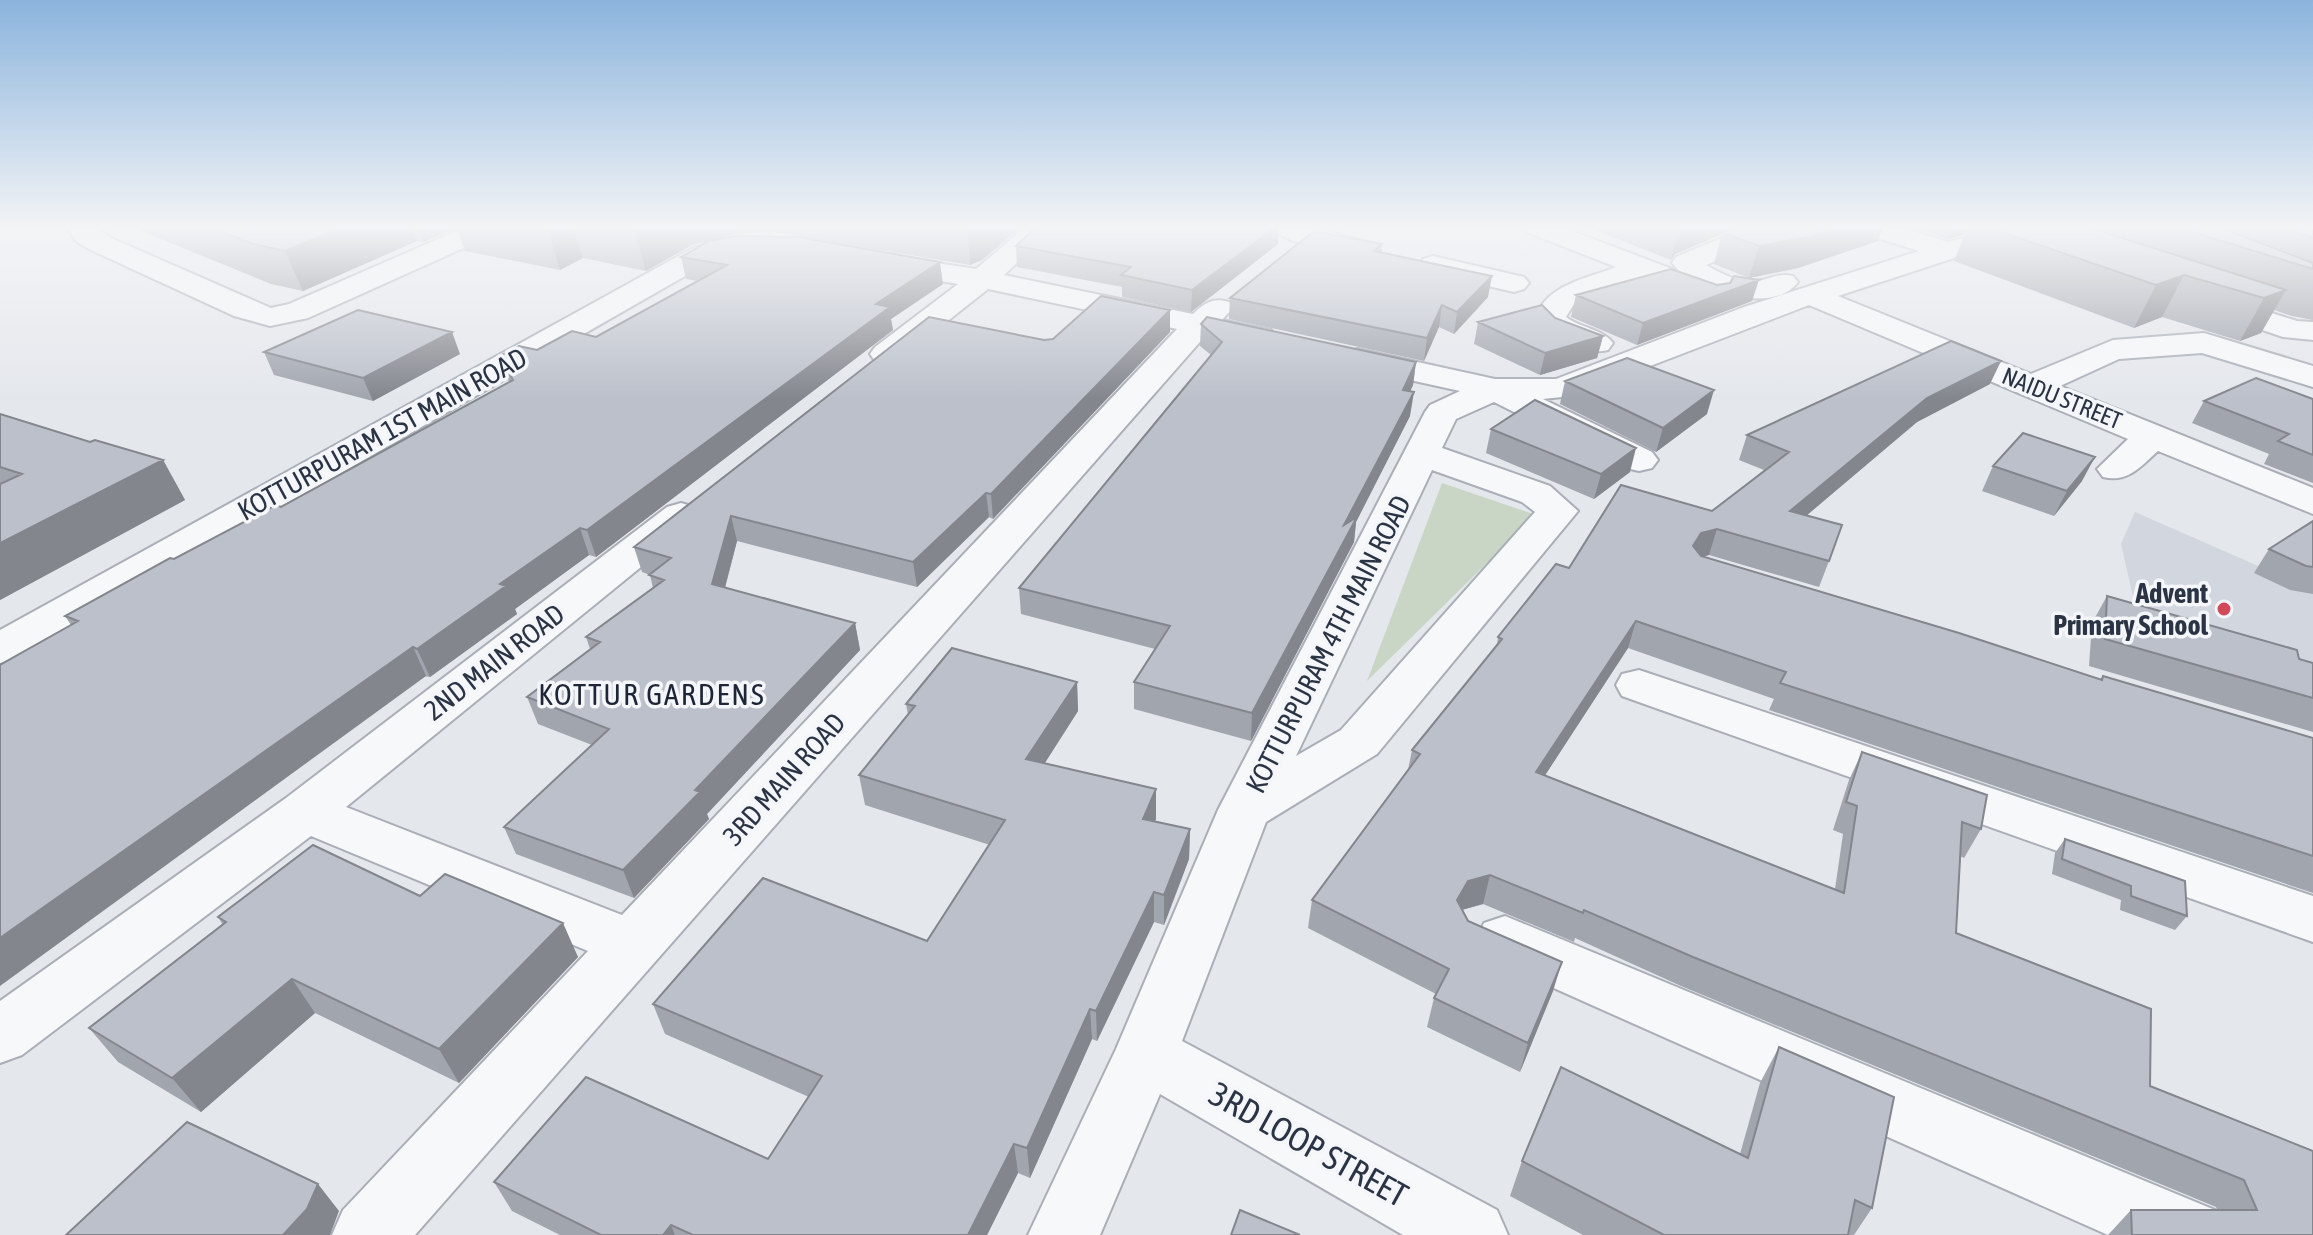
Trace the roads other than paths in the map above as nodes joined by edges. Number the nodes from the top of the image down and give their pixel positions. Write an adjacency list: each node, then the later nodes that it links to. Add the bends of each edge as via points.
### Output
1 (187, 284): 2 (street, via 270,317 313,307)
2 (364, 284)
3 (650, 284): 29 (street, KOTTURPURAM 1ST MAIN ROAD)
4 (976, 284): 20 (street)
5 (1018, 284): 13 (street)
6 (1600, 284): 18 (street, via 1563,298 1550,320)
7 (1683, 284): 14 (street)
8 (1727, 284): 9 (street, via 1756,291)
9 (1779, 284)
10 (1845, 284): 12 (street, KOTTURPURAM 4TH MAIN ROAD)
11 (2183, 293): 15 (street, via 2287,328)
12 (1810, 295): 14 (street, KOTTURPURAM 4TH MAIN ROAD); 21 (street, NAIDU STREET)
13 (1217, 309): 16 (street); 35 (street, 3RD MAIN ROAD)
14 (1755, 313): 18 (street, KOTTURPURAM 4TH MAIN ROAD)
15 (2313, 331)
16 (1292, 344)
17 (1323, 351): 22 (street)
18 (1631, 359): 22 (street, KOTTURPURAM 4TH MAIN ROAD, via 1560,389)
19 (2313, 377): 21 (street, via 2228,349 2188,342 2113,350)
20 (856, 378)
21 (2032, 386): 23 (street, NAIDU STREET)
22 (1495, 389): 24 (street, KOTTURPURAM 4TH MAIN ROAD, via 1442,412); 25 (street)
23 (2153, 436): 26 (street); 28 (street, NAIDU STREET)
24 (1423, 454): 31 (street, KOTTURPURAM 4TH MAIN ROAD); 31 (street, via 1536,494 1558,511 1359,742)
25 (1639, 460)
26 (2116, 469)
27 (718, 486): 32 (street, 2ND MAIN ROAD)
28 (2313, 502)
29 (0, 649)
30 (1639, 685): 33 (street)
31 (1244, 810): 37 (street, KOTTURPURAM 4TH MAIN ROAD)
32 (305, 812): 35 (street); 36 (street, 2ND MAIN ROAD)
33 (2313, 919)
34 (1482, 930): 41 (street)
35 (634, 944): 38 (street, 3RD MAIN ROAD)
36 (0, 1036)
37 (1146, 1053): 39 (street, KOTTURPURAM 4TH MAIN ROAD); 40 (street, 3RD LOOP STREET)
38 (368, 1235)
39 (1064, 1235)
40 (1472, 1235)
41 (2190, 1235)

